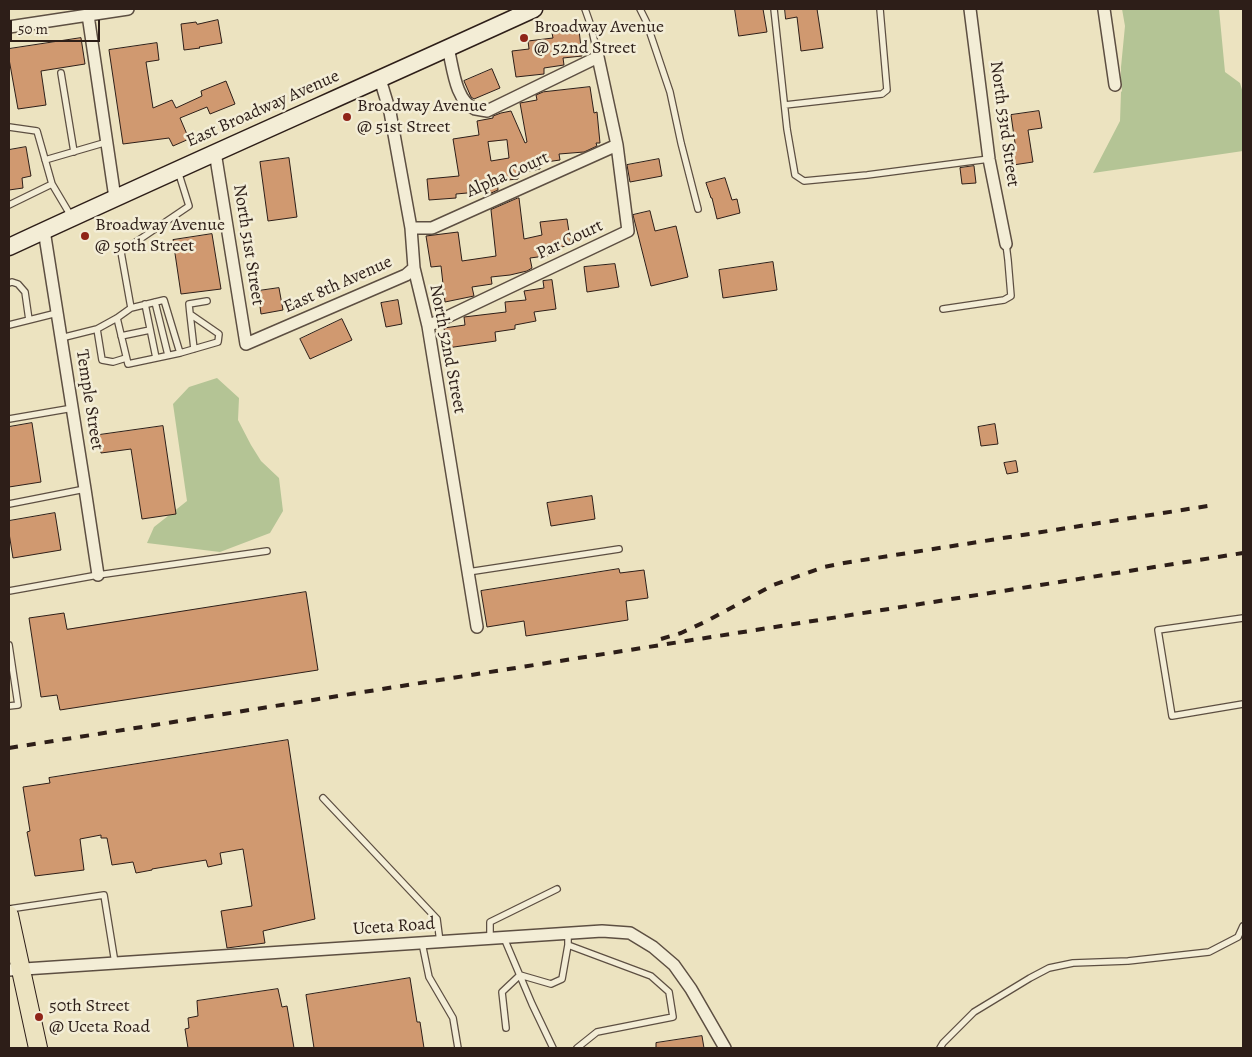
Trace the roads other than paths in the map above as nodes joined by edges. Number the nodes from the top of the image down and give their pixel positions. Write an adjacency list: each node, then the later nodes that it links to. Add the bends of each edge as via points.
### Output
1 (128, 9): 9 (street)
2 (534, 9): 11 (street, East Broadway Avenue)
3 (585, 9): 12 (lane)
4 (640, 9): 28 (lane, via 670,92)
5 (774, 9): 16 (lane)
6 (880, 9): 16 (lane, via 887,90 882,94)
7 (970, 9): 22 (street, North 53rd Street)
8 (1104, 9): 15 (street)
9 (88, 15): 10 (street); 18 (street)
10 (9, 28)
11 (448, 48): 12 (street, via 458,91 464,102 487,111); 14 (street, East Broadway Avenue)
12 (598, 57): 19 (street, Par Court)
13 (61, 73): 20 (lane)
14 (380, 79): 21 (street, East Broadway Avenue); 30 (street, North 52nd Street, via 390,112)
15 (1115, 85)
16 (785, 105): 22 (lane, via 795,175 804,181)
17 (9, 127): 23 (lane, via 37,131)
18 (107, 142): 20 (lane); 26 (street)
19 (617, 145): 30 (street, Alpha Court, via 432,228); 46 (street, Par Court, via 628,231)
20 (74, 152): 23 (lane)
21 (215, 152): 24 (street, East Broadway Avenue); 51 (street, North 51st Street)
22 (989, 159): 32 (street, North 53rd Street)
23 (45, 160): 25 (lane)
24 (177, 170): 26 (street, East Broadway Avenue); 39 (lane, via 189,206 121,252)
25 (52, 184): 27 (lane); 29 (lane)
26 (115, 198): 29 (street, East Broadway Avenue)
27 (9, 205)
28 (698, 209)
29 (72, 218): 31 (street, East Broadway Avenue)
30 (411, 228): 34 (street, North 52nd Street)
31 (44, 230): 33 (street, East Broadway Avenue); 41 (street, Temple Street)
32 (1006, 244): 40 (lane, via 1011,296 1004,300)
33 (9, 247)
34 (414, 268): 46 (street, North 52nd Street); 51 (street, East 8th Avenue)
35 (9, 284): 44 (lane, via 18,284 25,292)
36 (207, 301): 42 (lane, via 189,304)
37 (155, 302): 38 (lane); 53 (lane, via 164,300); 54 (lane)
38 (144, 304): 39 (lane); 48 (lane)
39 (131, 308): 43 (lane)
40 (943, 309)
41 (57, 313): 44 (lane); 50 (street, Temple Street)
42 (190, 314): 52 (lane); 52 (lane, via 219,334 218,342)
43 (117, 318): 47 (lane); 49 (lane)
44 (29, 320): 45 (lane)
45 (9, 325)
46 (428, 326): 63 (street, North 52nd Street)
47 (97, 329): 50 (lane); 55 (lane, via 102,360 113,362)
48 (150, 330): 49 (lane); 56 (lane)
49 (121, 336): 55 (lane)
50 (61, 338): 57 (street, Temple Street)
51 (246, 344)
52 (194, 349): 53 (lane)
53 (180, 352): 54 (lane)
54 (168, 355): 56 (lane)
55 (126, 358): 56 (lane, via 128,364)
56 (156, 358)
57 (73, 408): 58 (lane); 59 (street, Temple Street)
58 (9, 419)
59 (85, 489): 60 (lane); 64 (street, Temple Street)
60 (9, 504)
61 (619, 549): 63 (lane)
62 (267, 551): 64 (lane)
63 (468, 572): 67 (street, North 52nd Street)
64 (98, 575): 65 (lane)
65 (9, 591)
66 (1243, 618): 69 (lane, via 1158,630 1172,716)
67 (477, 627)
68 (9, 645): 70 (lane, via 18,704)
69 (1243, 704)
70 (9, 706)
71 (323, 798): 79 (lane, via 437,919)
72 (557, 889): 76 (lane, via 490,922)
73 (9, 909): 81 (lane, via 104,895)
74 (9, 915): 82 (main road)
75 (1243, 926): 90 (lane, via 1238,937 1209,952 1073,963 1049,968 974,1012)
76 (490, 938): 77 (street, Uceta Road); 79 (street, Uceta Road)
77 (504, 938): 78 (street, Uceta Road); 83 (lane)
78 (568, 939): 83 (lane, via 562,979 551,984); 88 (lane, via 651,976 669,992 674,1017 597,1032); 89 (street, Uceta Road, via 602,931 630,933 653,948 674,965)
79 (440, 942): 80 (street, Uceta Road)
80 (422, 943): 81 (street, Uceta Road); 86 (lane, via 429,977 453,1018)
81 (115, 963): 82 (street, Uceta Road)
82 (15, 970): 85 (main road)
83 (520, 975): 84 (lane, via 502,992); 87 (lane)
84 (506, 1028)
85 (38, 1048)
86 (458, 1048)
87 (553, 1048)
88 (577, 1048)
89 (725, 1048)
90 (940, 1048)

